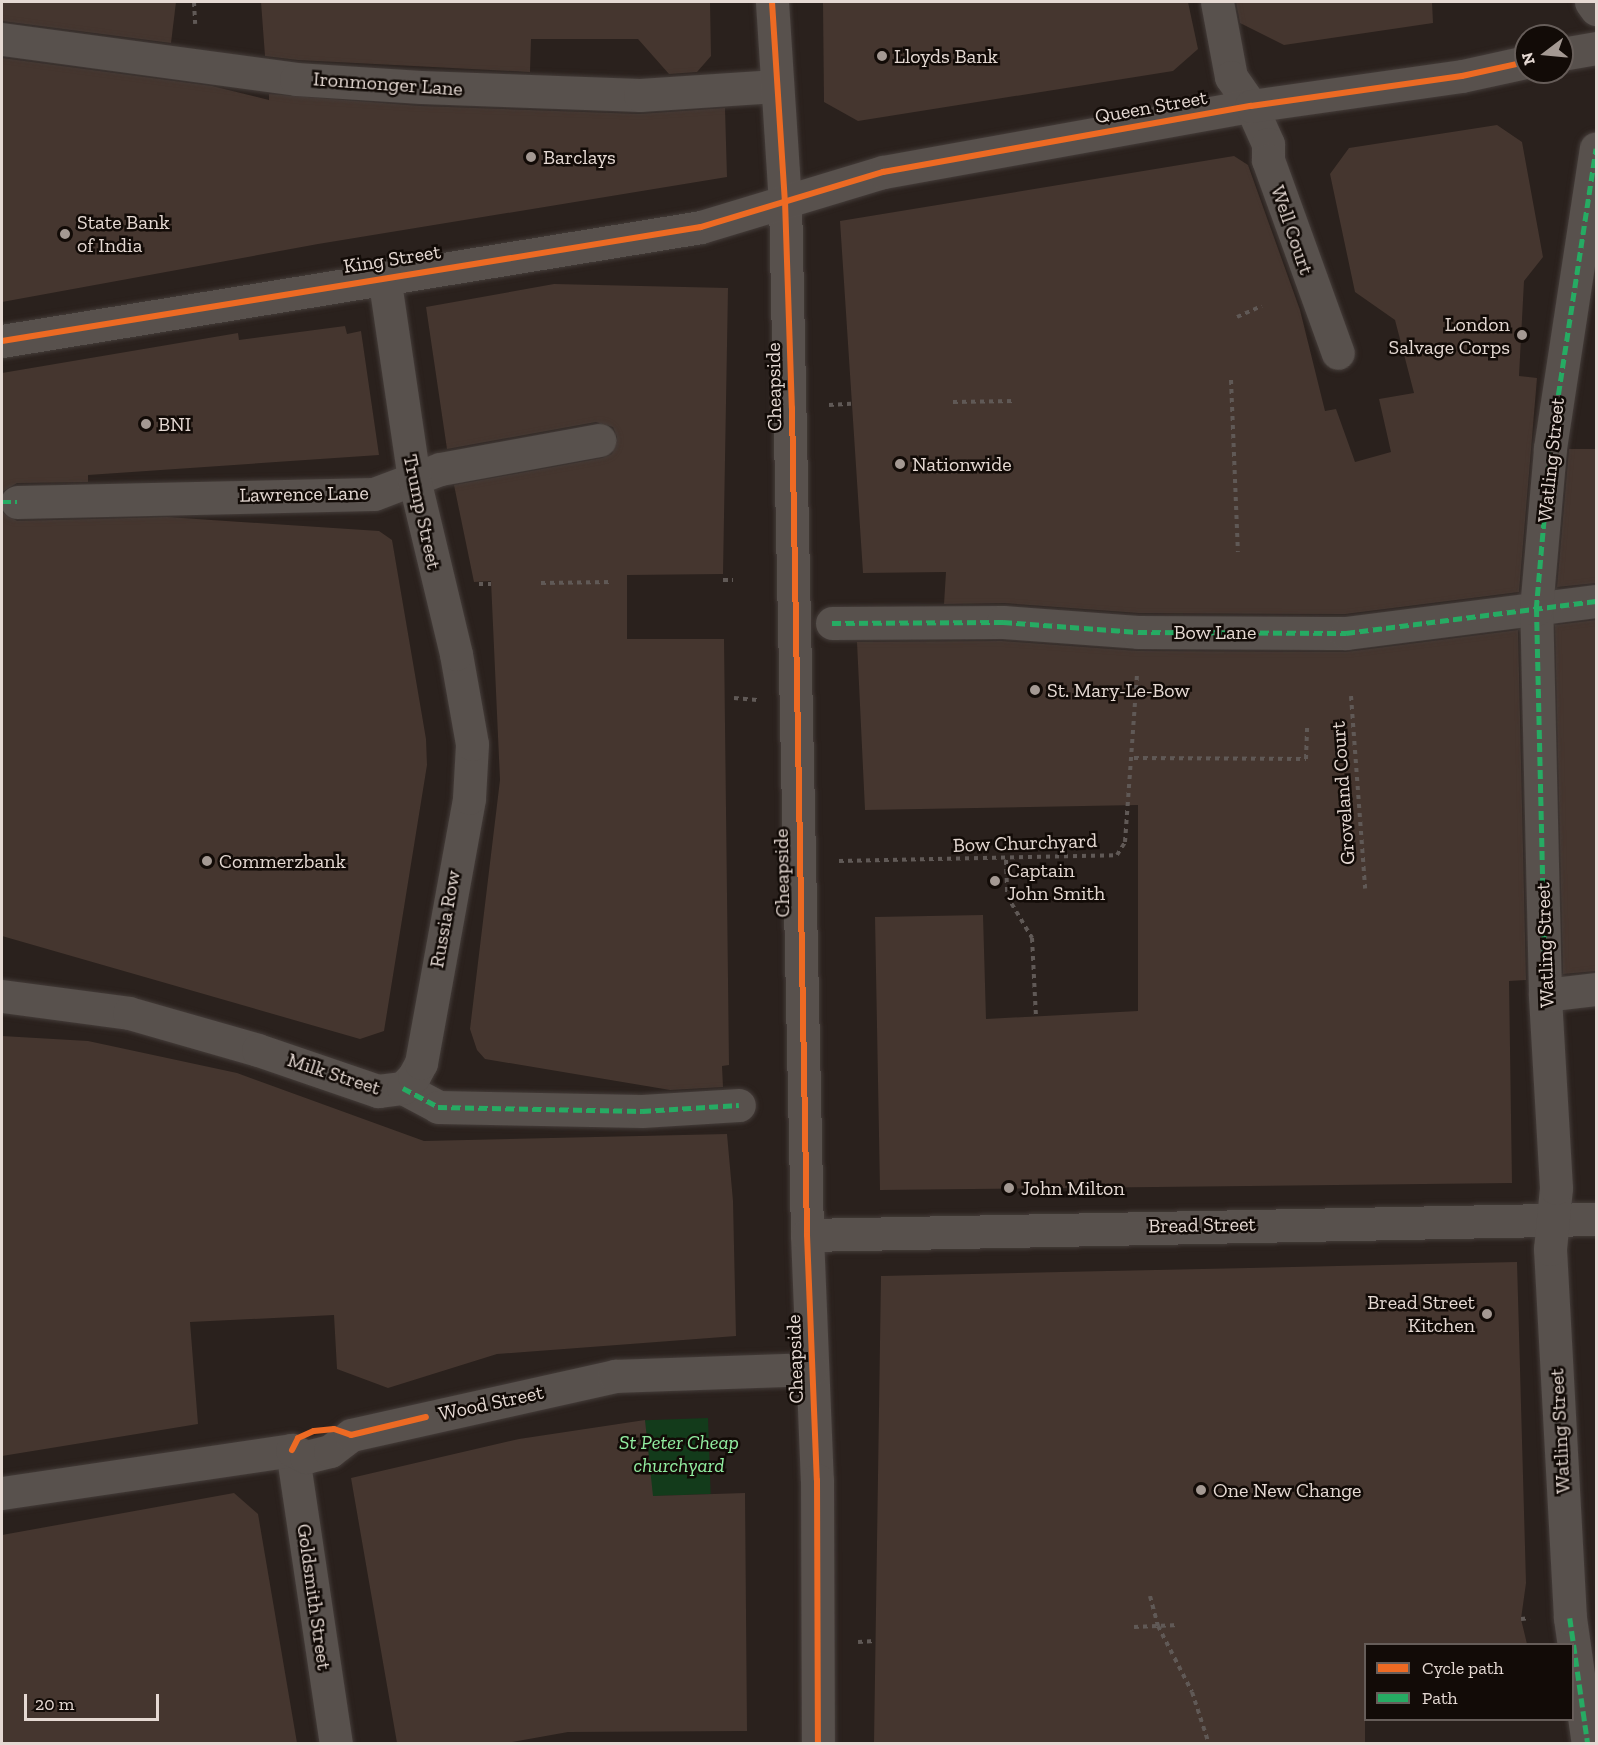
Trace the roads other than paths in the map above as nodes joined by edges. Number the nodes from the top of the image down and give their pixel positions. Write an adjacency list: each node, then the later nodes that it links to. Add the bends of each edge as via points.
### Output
1 (772, 2): 9 (street, Cheapside)
2 (1216, 2): 10 (street, Well Court, via 1231,77)
3 (1591, 2): 4 (street)
4 (1596, 9)
5 (2, 39): 9 (street, Ironmonger Lane, via 296,79 640,95)
6 (1596, 48): 7 (street)
7 (1574, 52)
8 (1514, 65): 10 (street, Queen Street, via 1462,76)
9 (776, 86): 12 (street, Cheapside)
10 (1251, 106): 12 (street, Queen Street, via 883,172); 15 (street, Well Court, via 1268,144 1268,160)
11 (1596, 149): 20 (street, Watling Street, via 1550,448)
12 (785, 201): 13 (street, King Street, via 701,227); 30 (street, Cheapside)
13 (384, 277): 14 (street, King Street); 17 (street, Trump Street)
14 (2, 340)
15 (1338, 353)
16 (598, 440): 17 (street, Lawrence Lane, via 440,469)
17 (414, 479): 18 (street, Lawrence Lane, via 374,494); 22 (street, Trump Street, via 456,654)
18 (9, 502)
19 (1596, 601): 20 (street, Bow Lane)
20 (1536, 609): 21 (street, Bow Lane, via 1346,633 1138,632 1003,622); 24 (street, Watling Street)
21 (832, 623)
22 (472, 744): 26 (street, Russia Row, via 469,798 421,1063)
23 (1596, 989): 24 (street)
24 (1545, 995): 28 (street, Watling Street, via 1556,1188)
25 (2, 996): 26 (street, Milk Street, via 129,1013 258,1050 378,1091)
26 (403, 1088): 27 (street, Milk Street, via 438,1107 642,1111)
27 (739, 1105)
28 (1552, 1219): 29 (street, Bread Street); 30 (street, Bread Street); 34 (street, Watling Street, via 1550,1249)
29 (1596, 1219)
30 (807, 1235): 31 (street, Cheapside)
31 (811, 1369): 32 (street, Wood Street, via 615,1376 351,1435 330,1451 306,1457); 37 (street, Cheapside, via 817,1480)
32 (292, 1450): 33 (street, Wood Street); 36 (street, Goldsmith Street)
33 (2, 1494)
34 (1574, 1643)
35 (1574, 1646): 38 (street, Watling Street)
36 (336, 1743)
37 (818, 1743)
38 (1588, 1743)

